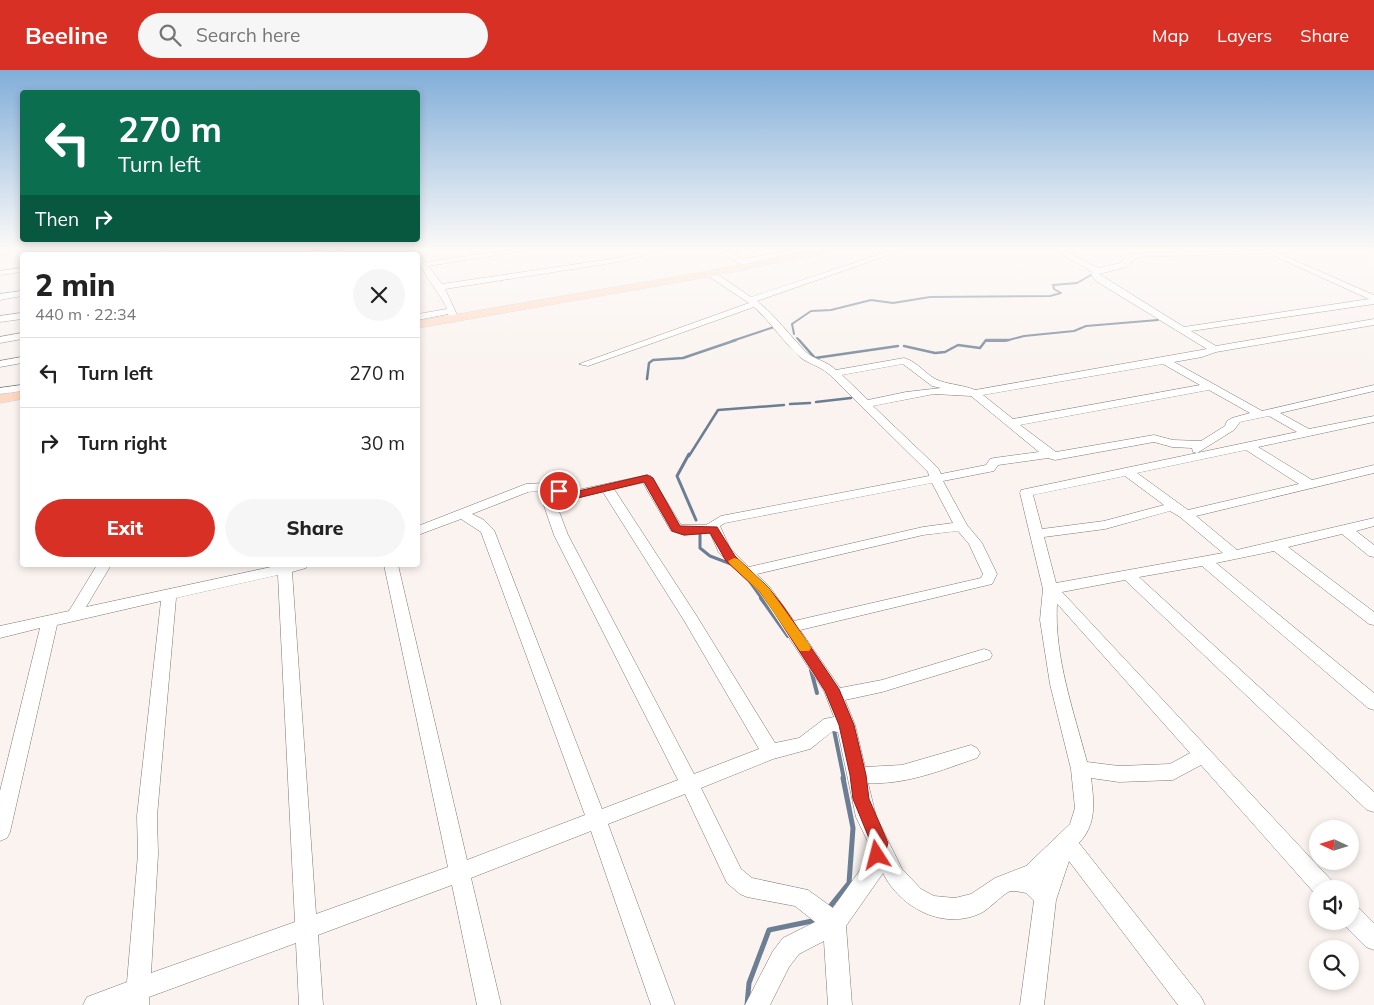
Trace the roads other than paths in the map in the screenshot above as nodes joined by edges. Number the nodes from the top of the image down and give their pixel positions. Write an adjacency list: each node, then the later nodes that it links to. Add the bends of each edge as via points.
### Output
1 (20, 294): 8 (street)
2 (445, 294): 11 (street)
3 (587, 294): 11 (main road)
4 (739, 294): 10 (street)
5 (769, 294): 10 (street, via 755,298)
6 (1123, 294): 17 (street)
7 (1362, 294): 9 (street)
8 (0, 297)
9 (1374, 299): 17 (street)
10 (753, 303): 24 (street); 25 (street, via 772,318 804,356 824,364)
11 (453, 315): 13 (street); 16 (main road)
12 (20, 316): 14 (street)
13 (420, 317)
14 (0, 319)
15 (1374, 322): 20 (street)
16 (420, 324)
17 (1180, 330): 20 (street)
18 (20, 336): 19 (street)
19 (0, 340)
20 (1214, 349): 22 (street)
21 (20, 360): 23 (street)
22 (1164, 360): 26 (street); 30 (street)
23 (0, 364)
24 (584, 364)
25 (834, 373): 30 (street, via 904,361 933,382); 33 (street)
26 (1211, 386): 34 (street); 36 (street)
27 (20, 388): 29 (street)
28 (1374, 388): 34 (street)
29 (0, 391)
30 (974, 393): 33 (street, via 940,391); 36 (street)
31 (20, 395): 32 (main road)
32 (0, 399)
33 (866, 404): 44 (street, via 934,471)
34 (1263, 412): 37 (street); 38 (street, via 1236,420 1230,428)
35 (1374, 419): 37 (street)
36 (1011, 423): 40 (street)
37 (1307, 433): 39 (street)
38 (1204, 445): 40 (street, via 1172,444 1154,438 1062,456); 41 (street)
39 (1248, 446): 41 (street); 45 (street)
40 (1049, 454): 44 (street, via 994,462 990,468)
41 (1189, 458): 43 (street)
42 (1374, 469): 45 (street)
43 (1128, 472): 49 (street); 55 (street, via 1026,493)
44 (936, 479): 51 (street); 52 (street, via 720,520)
45 (1310, 485): 49 (street)
46 (545, 487): 47 (street, via 573,496); 48 (street, via 526,488); 81 (street, via 545,496 561,535)
47 (606, 487): 52 (street, via 647,478 676,528 684,531); 76 (street, via 698,629)
48 (462, 514): 53 (street); 83 (street, via 487,530)
49 (1186, 514): 55 (street, via 1172,507 1105,525); 58 (street)
50 (1374, 522): 54 (street)
51 (961, 526): 63 (street, via 915,533); 70 (street, via 986,563 990,574 987,581)
52 (713, 529): 63 (street, via 724,550)
53 (420, 530)
54 (1346, 530): 56 (street); 57 (street)
55 (1035, 534): 65 (street)
56 (1276, 546): 58 (street); 69 (street)
57 (1374, 553)
58 (1234, 555): 59 (street)
59 (1205, 560): 64 (street); 74 (street)
60 (103, 567): 67 (street)
61 (293, 567): 66 (street); 93 (street)
62 (391, 567): 87 (street)
63 (746, 572): 70 (street, via 764,590)
64 (1128, 575): 65 (street); 82 (street, via 1300,739)
65 (1050, 590): 78 (street); 79 (street, via 1048,620 1058,684)
66 (169, 594): 67 (street); 95 (street, via 147,816 148,854)
67 (75, 614): 68 (street)
68 (50, 620): 71 (street); 84 (street)
69 (1374, 620)
70 (790, 627): 73 (street)
71 (0, 632)
72 (984, 655): 73 (street, via 882,686)
73 (834, 696): 75 (street)
74 (1374, 703)
75 (846, 725): 76 (street, via 830,724 804,744); 80 (street)
76 (771, 752): 81 (street)
77 (971, 753): 80 (street, via 908,774)
78 (1204, 754): 79 (street, via 1173,772 1118,774); 88 (street)
79 (1080, 769): 86 (street, via 1085,808 1079,829)
80 (858, 775): 85 (street, via 861,799)
81 (690, 785): 83 (street); 91 (street, via 734,876 747,887 800,897)
82 (1374, 804)
83 (597, 821): 87 (street); 99 (street)
84 (0, 832)
85 (879, 843): 89 (street, via 895,876 913,896 932,906 955,908 976,904); 91 (street, via 875,867)
86 (1065, 843): 89 (street, via 1033,873); 90 (street); 103 (street, via 1081,856 1138,931 1160,966)
87 (459, 873): 93 (street); 98 (street)
88 (1317, 880)
89 (1002, 885): 90 (street, via 1026,881 1039,888)
90 (1045, 900): 102 (street)
91 (835, 923): 100 (street, via 791,946 780,959); 101 (street)
92 (1359, 924): 94 (street)
93 (305, 931): 95 (street); 97 (street)
94 (1374, 939)
95 (137, 998): 96 (street)
96 (95, 1005)
97 (311, 1005)
98 (489, 1005)
99 (663, 1005)
100 (757, 1005)
101 (840, 1005)
102 (1032, 1005)
103 (1193, 1005)

